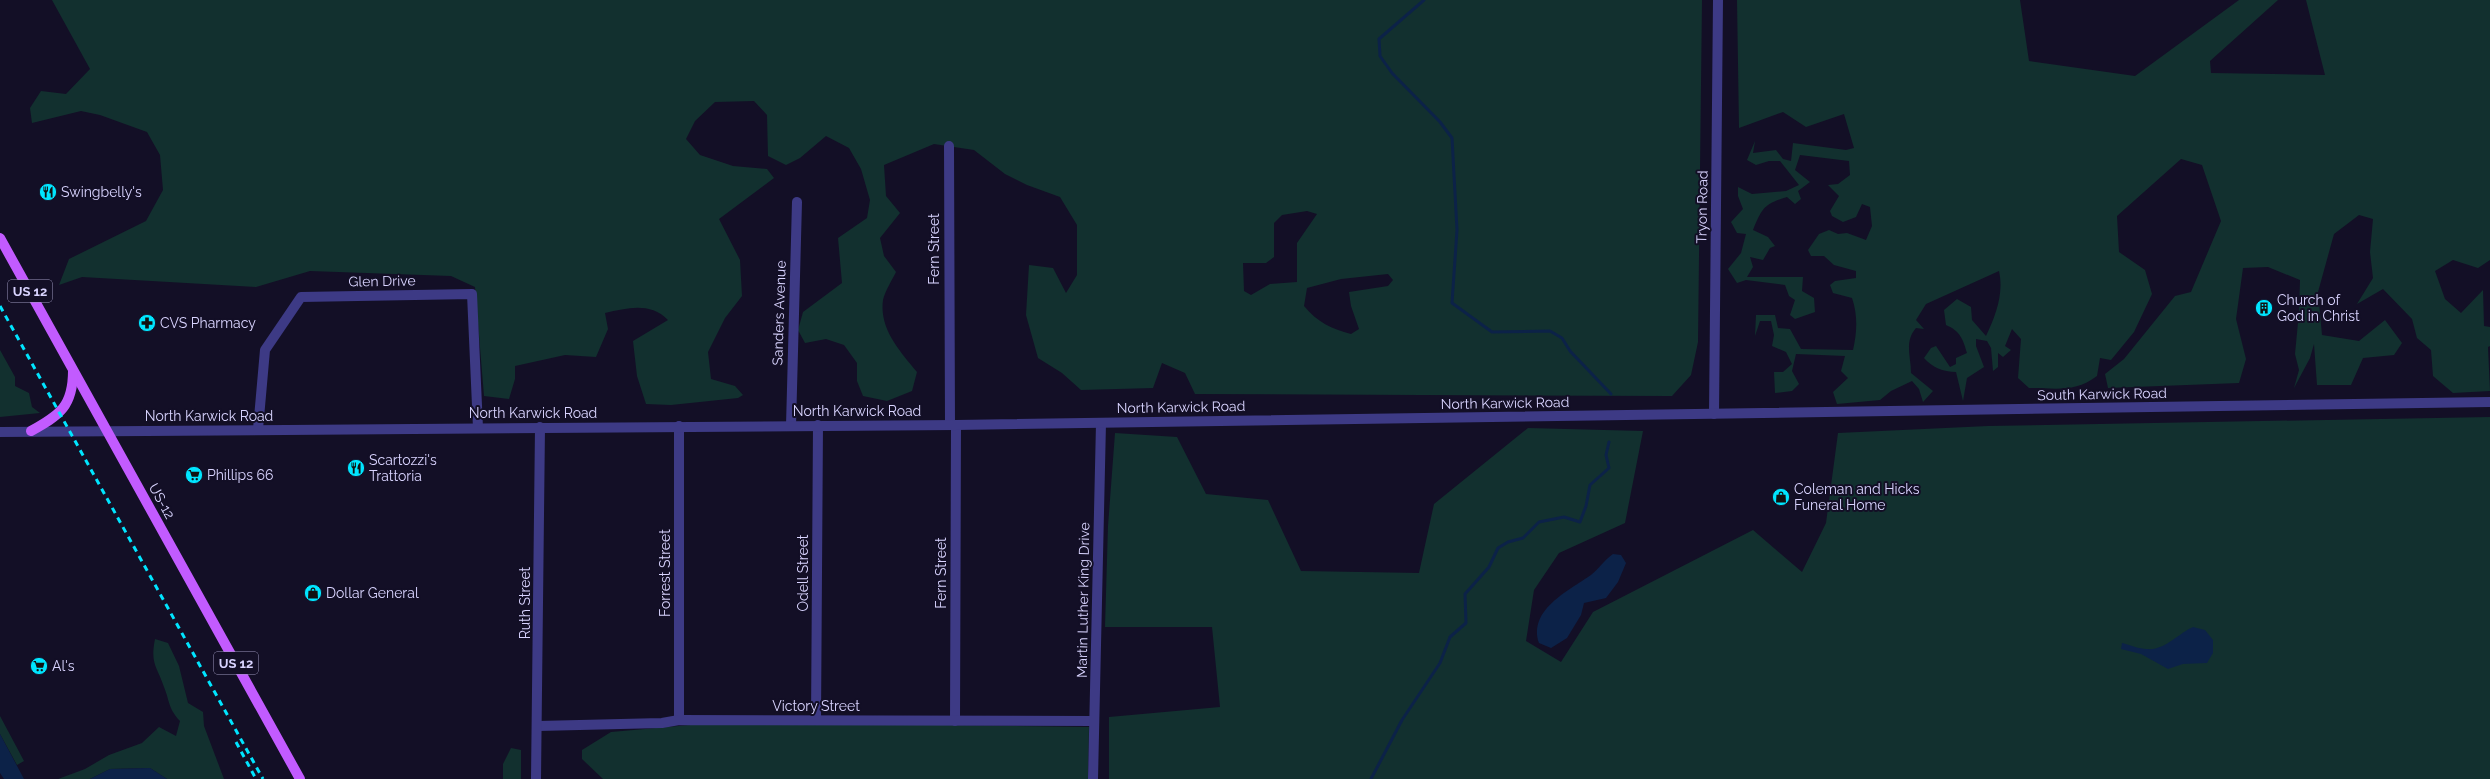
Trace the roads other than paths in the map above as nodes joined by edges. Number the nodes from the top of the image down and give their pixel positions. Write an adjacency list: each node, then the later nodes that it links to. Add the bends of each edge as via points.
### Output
1 (1718, 0): 7 (street, Tryon Road)
2 (949, 146): 9 (street, Fern Street)
3 (797, 202): 12 (street, Sanders Avenue)
4 (0, 238): 5 (main road, US-12 / US 12)
5 (73, 369): 16 (main road, US-12 / US 12); 17 (main road, via 73,387 62,411)
6 (2490, 402): 7 (street, South Karwick Road)
7 (1714, 414): 8 (street, North Karwick Road)
8 (1102, 422): 9 (street, North Karwick Road); 22 (street, Martin Luther King Drive)
9 (953, 424): 10 (street, North Karwick Road); 21 (street, Fern Street)
10 (818, 425): 12 (street, North Karwick Road); 20 (street, Odell Street)
11 (679, 426): 12 (street, North Karwick Road); 13 (street, North Karwick Road); 19 (street, Forrest Street)
12 (791, 426)
13 (540, 427): 14 (street, North Karwick Road); 23 (street, Ruth Street)
14 (478, 428): 15 (street, North Karwick Road); 15 (street, Glen Drive, via 472,294 301,297 265,350)
15 (258, 429): 16 (street, North Karwick Road)
16 (106, 430): 17 (street, North Karwick Road); 24 (main road, US-12 / US 12)
17 (32, 431): 18 (street, North Karwick Road)
18 (0, 432)
19 (679, 720): 20 (street, Victory Street); 23 (street, Victory Street, via 662,723)
20 (816, 720): 21 (street, Victory Street)
21 (955, 721): 22 (street, Victory Street)
22 (1094, 721): 26 (street, Martin Luther King Drive)
23 (538, 726): 25 (street, Ruth Street)
24 (300, 779)
25 (536, 779)
26 (1093, 779)

